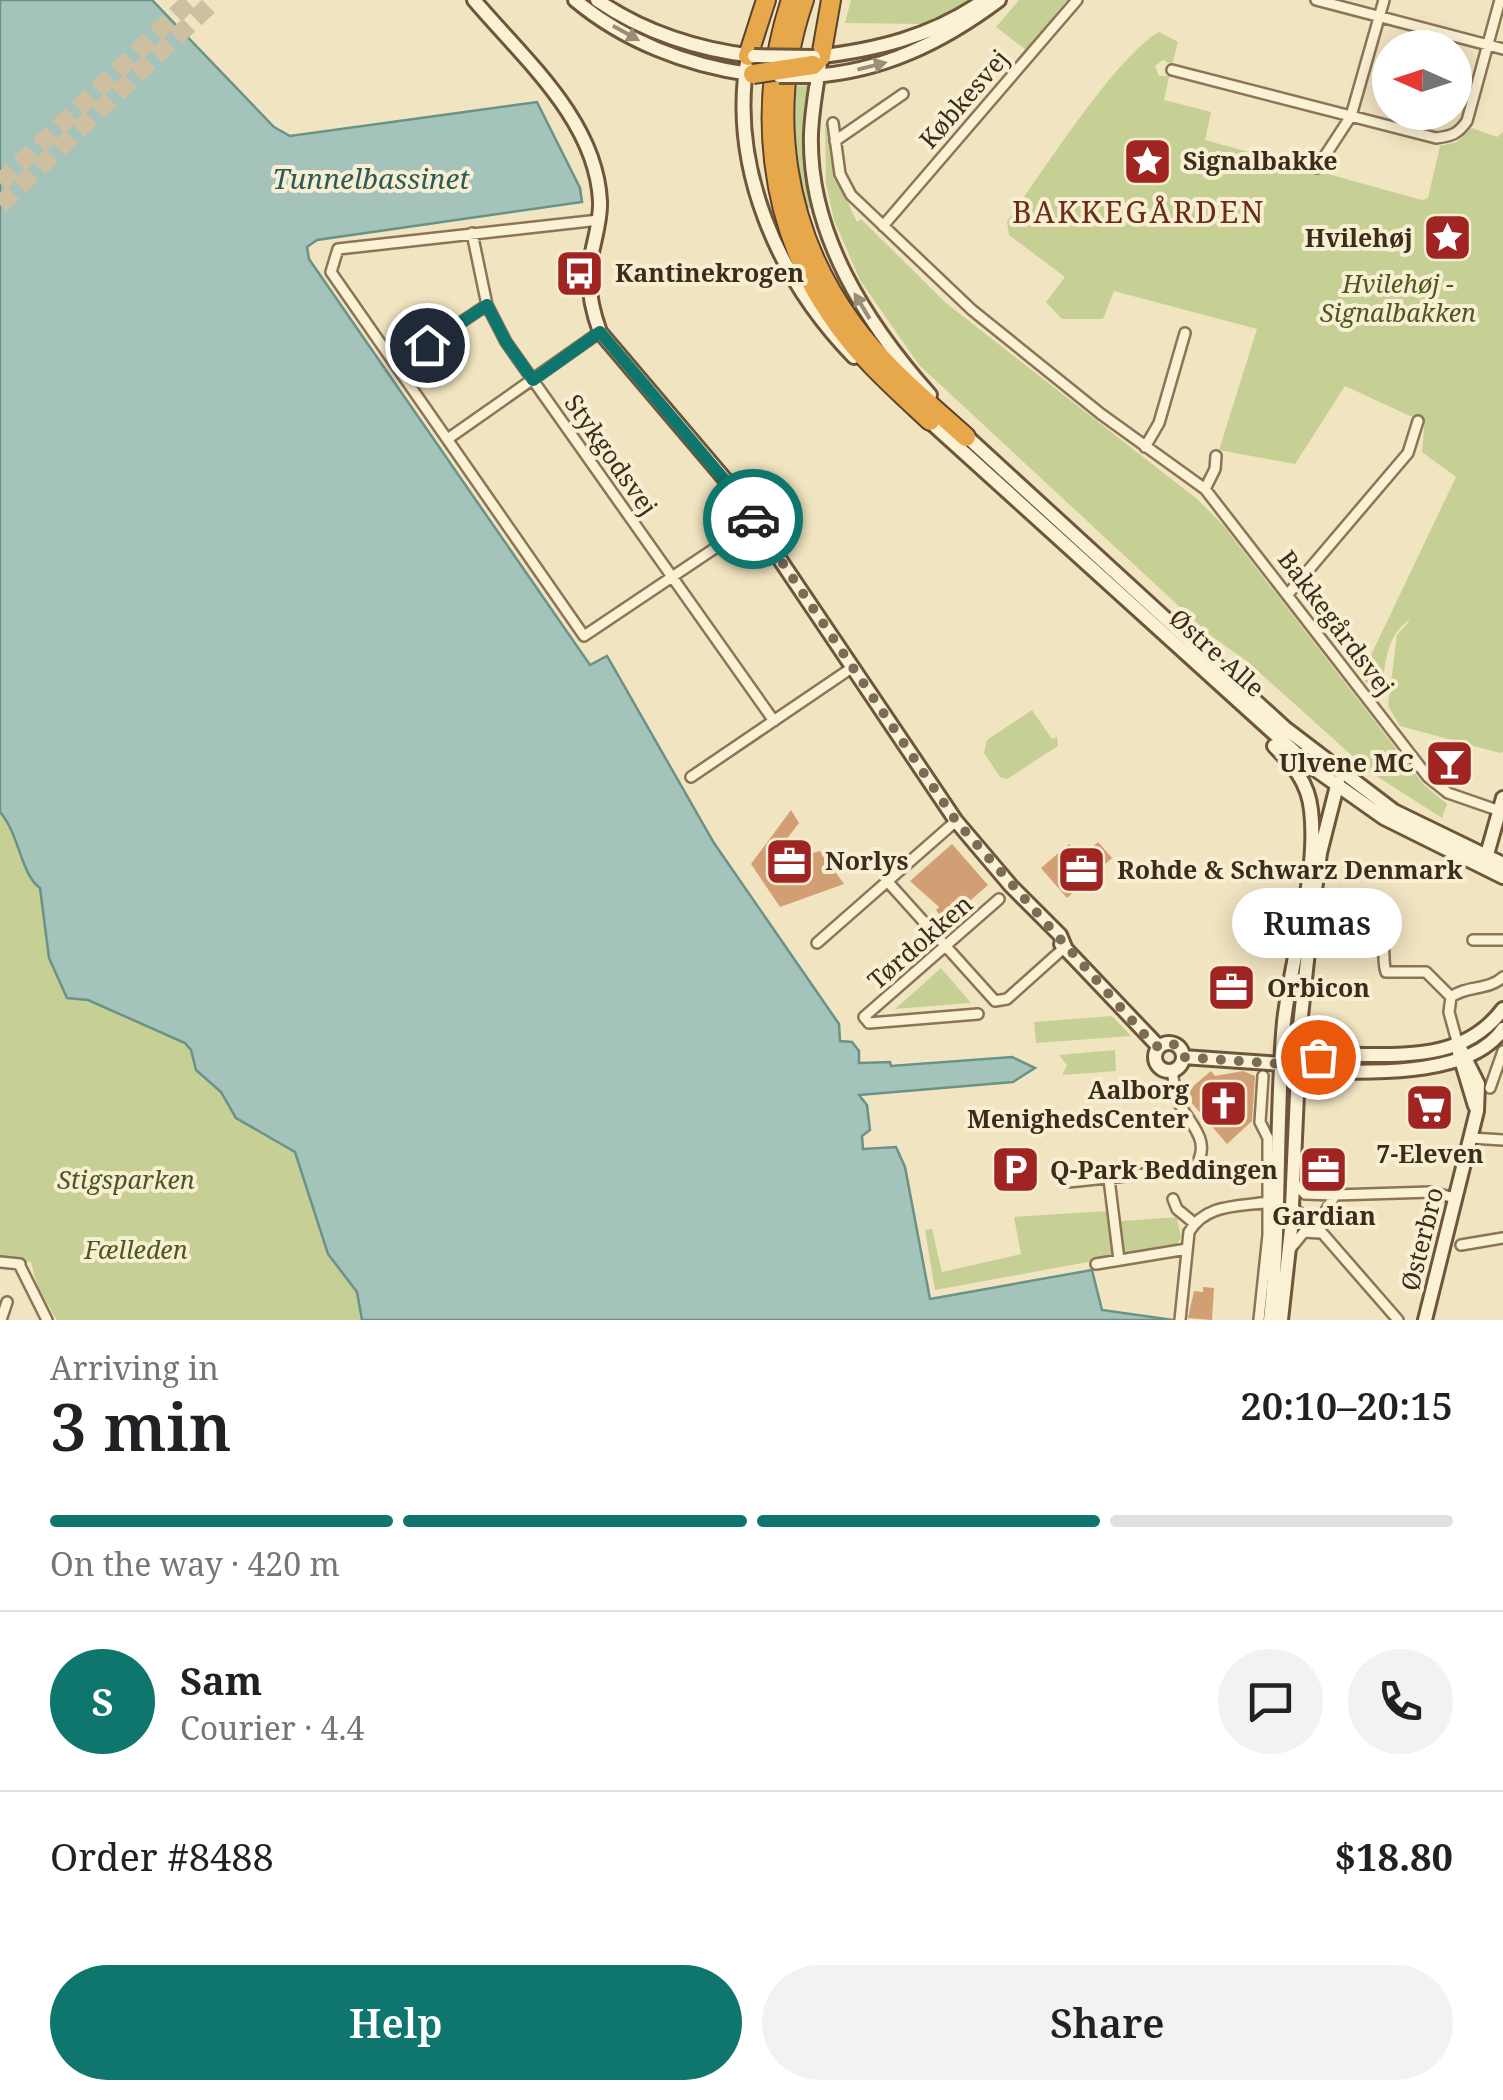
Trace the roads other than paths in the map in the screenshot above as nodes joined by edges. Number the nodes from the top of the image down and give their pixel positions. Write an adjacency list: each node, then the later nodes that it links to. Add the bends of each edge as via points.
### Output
1 (474, 0): 25 (street, via 580,133 598,184)
2 (576, 0): 18 (street, one-way to 18, via 662,51)
3 (598, 0): 18 (street, via 669,37)
4 (766, 0): 18 (highway)
5 (791, 0): 33 (highway, via 771,108 778,189 793,242 816,292 851,342)
6 (804, 0): 35 (highway, via 784,106 786,158 804,233 853,324)
7 (831, 0): 17 (highway)
8 (985, 0): 17 (street, via 906,41)
9 (999, 0): 17 (street, one-way to 9, via 871,67 914,52)
10 (1077, 0): 26 (street, Købkesvej)
11 (1316, 0): 14 (street)
12 (1384, 0): 14 (street)
13 (1500, 0): 15 (street)
14 (1379, 16): 15 (street); 21 (street)
15 (1488, 46): 16 (street); 21 (street, via 1468,122 1457,134 1436,138)
16 (1503, 50)
17 (815, 65): 18 (highway, bridge); 35 (street, Østre Alle, one-way to 17, via 884,339 840,265 814,176)
18 (750, 67): 33 (street, Østre Alle, via 748,156 780,258 838,340)
19 (1172, 70): 21 (street)
20 (903, 94): 23 (street)
21 (1352, 116): 24 (street)
22 (833, 122): 23 (street, Bakkegårdsvej)
23 (835, 141): 26 (street, Bakkegårdsvej, via 845,187)
24 (1317, 168)
25 (599, 220): 27 (street); 29 (street, via 589,274)
26 (883, 226): 37 (street, Bakkegårdsvej, via 972,310)
27 (472, 233): 28 (street, Stykgodsvej); 31 (street, via 338,249 330,272)
28 (487, 305): 31 (street); 32 (street, Stykgodsvej)
29 (600, 332): 32 (street); 40 (street)
30 (1184, 333): 37 (street, via 1159,423)
31 (397, 366): 36 (street)
32 (533, 380): 36 (street); 41 (street, Stykgodsvej)
33 (930, 421): 44 (street, Østre Alle)
34 (1418, 422): 42 (street, via 1408,453)
35 (966, 437): 46 (street, Østre Alle)
36 (449, 438): 41 (street, via 584,636)
37 (1145, 446): 39 (street, Bakkegårdsvej)
38 (1216, 456): 39 (street)
39 (1205, 489): 42 (street, Bakkegårdsvej)
40 (754, 522): 41 (street); 43 (street)
41 (671, 578): 45 (street, Stykgodsvej)
42 (1288, 593): 49 (street, Bakkegårdsvej, via 1436,786)
43 (854, 667): 45 (street); 50 (street)
44 (1218, 686): 48 (street, Østre Alle); 72 (street, via 1294,766 1307,790 1312,831 1288,992)
45 (774, 721): 47 (street)
46 (1334, 770): 48 (street); 52 (street, Østre Alle)
47 (691, 777)
48 (1338, 787): 52 (street, Østre Alle, via 1384,818); 72 (street, via 1317,870)
49 (1502, 804): 51 (street)
50 (956, 821): 55 (street); 62 (street)
51 (1499, 833): 52 (street)
52 (1485, 862): 53 (street, Østre Alle); 54 (street, Østre Alle)
53 (1503, 864)
54 (1503, 877)
55 (888, 882): 60 (street); 61 (street)
56 (999, 898): 61 (street, Tørdokken)
57 (1354, 900): 64 (street, via 1350,920 1381,935 1386,972 1426,972)
58 (1473, 940): 59 (street)
59 (1503, 940)
60 (818, 943)
61 (946, 946): 62 (street, via 1000,1002); 66 (street, Tørdokken, via 864,1017 868,1022)
62 (1065, 947): 68 (street)
63 (1503, 977): 64 (street)
64 (1451, 997): 70 (street, Østerbro)
65 (1503, 1009): 70 (street)
66 (978, 1014)
67 (1503, 1029): 70 (street, via 1485,1048)
68 (1158, 1047): 71 (street, via 1176,1045); 73 (street, via 1156,1062)
69 (1503, 1052): 75 (street)
70 (1462, 1055): 72 (street, via 1420,1068); 76 (street, Østerbro, via 1477,1111)
71 (1183, 1057): 72 (street); 73 (street)
72 (1293, 1063): 81 (street); 102 (street)
73 (1172, 1070): 78 (street, via 1176,1098 1202,1142 1194,1169)
74 (1263, 1076): 86 (street)
75 (1490, 1088)
76 (1472, 1138): 77 (street); 84 (street, Østerbro)
77 (1503, 1140)
78 (1172, 1174): 79 (street); 82 (street)
79 (1109, 1178): 80 (street); 94 (street)
80 (1068, 1182)
81 (1293, 1182): 83 (street, via 1305,1194); 87 (street)
82 (1172, 1187)
83 (1335, 1195): 84 (street, via 1431,1192); 89 (street)
84 (1455, 1198): 105 (street, Østerbro)
85 (1173, 1200): 88 (street)
86 (1268, 1202): 88 (street, via 1211,1211); 101 (street)
87 (1292, 1207): 89 (street); 93 (street)
88 (1194, 1223): 92 (street)
89 (1318, 1230): 93 (street, via 1304,1232); 104 (street)
90 (1503, 1238): 91 (street)
91 (1461, 1245)
92 (1187, 1250): 94 (street); 98 (street)
93 (1289, 1250): 103 (street)
94 (1119, 1260): 96 (street)
95 (0, 1262): 100 (street, via 20,1263)
96 (1096, 1264)
97 (7, 1302): 99 (street)
98 (1180, 1317)
99 (2, 1320)
100 (48, 1320)
101 (1259, 1320)
102 (1270, 1320)
103 (1281, 1320)
104 (1398, 1320)
105 (1425, 1320)

